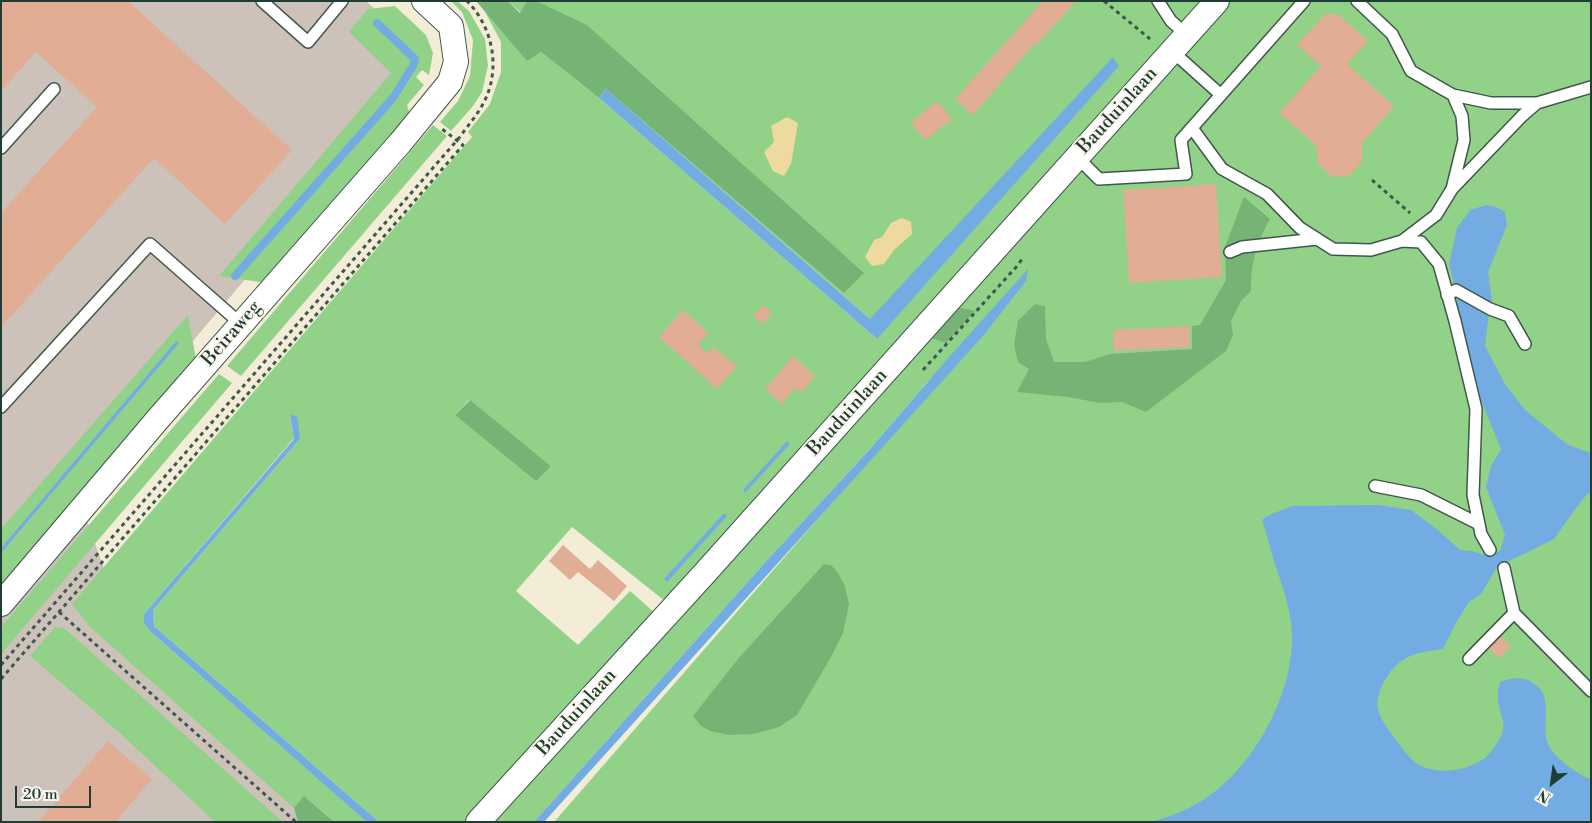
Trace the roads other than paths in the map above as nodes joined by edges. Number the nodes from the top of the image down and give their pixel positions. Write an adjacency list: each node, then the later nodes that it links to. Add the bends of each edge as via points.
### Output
1 (262, 1): 2 (lane, via 308,42)
2 (342, 1)
3 (424, 1): 22 (street, Beiraweg, via 451,26 456,62 450,82)
4 (1158, 1): 8 (lane, via 1171,21)
5 (1217, 1): 8 (street, Bauduinlaan)
6 (1304, 1): 11 (lane)
7 (1357, 1): 12 (lane, via 1392,34 1411,71)
8 (1176, 47): 11 (lane); 16 (street, Bauduinlaan)
9 (1591, 87): 13 (lane)
10 (54, 89): 15 (lane)
11 (1221, 95): 14 (lane)
12 (1453, 95): 13 (lane, via 1490,102); 17 (lane, via 1462,116 1464,140)
13 (1537, 103): 17 (lane)
14 (1192, 128): 16 (lane, via 1181,140 1186,174 1099,179); 18 (lane, via 1222,169 1267,194 1300,228)
15 (1, 148)
16 (1077, 157): 33 (street, Bauduinlaan)
17 (1452, 189): 19 (lane, via 1436,215)
18 (1317, 239): 19 (lane, via 1333,249 1371,250); 20 (lane, via 1242,247)
19 (1402, 241): 21 (lane, via 1421,242 1439,264)
20 (1230, 252)
21 (1452, 292): 23 (lane, via 1510,316); 26 (lane, via 1476,409 1473,495)
22 (241, 324): 24 (lane, via 150,244); 29 (street, Beiraweg)
23 (1526, 344)
24 (1, 407)
25 (1375, 486): 26 (lane, via 1421,495)
26 (1479, 524): 27 (lane)
27 (1490, 550)
28 (1504, 568): 30 (lane)
29 (1, 604)
30 (1514, 613): 31 (lane); 32 (lane)
31 (1469, 659)
32 (1591, 691)
33 (478, 822)

